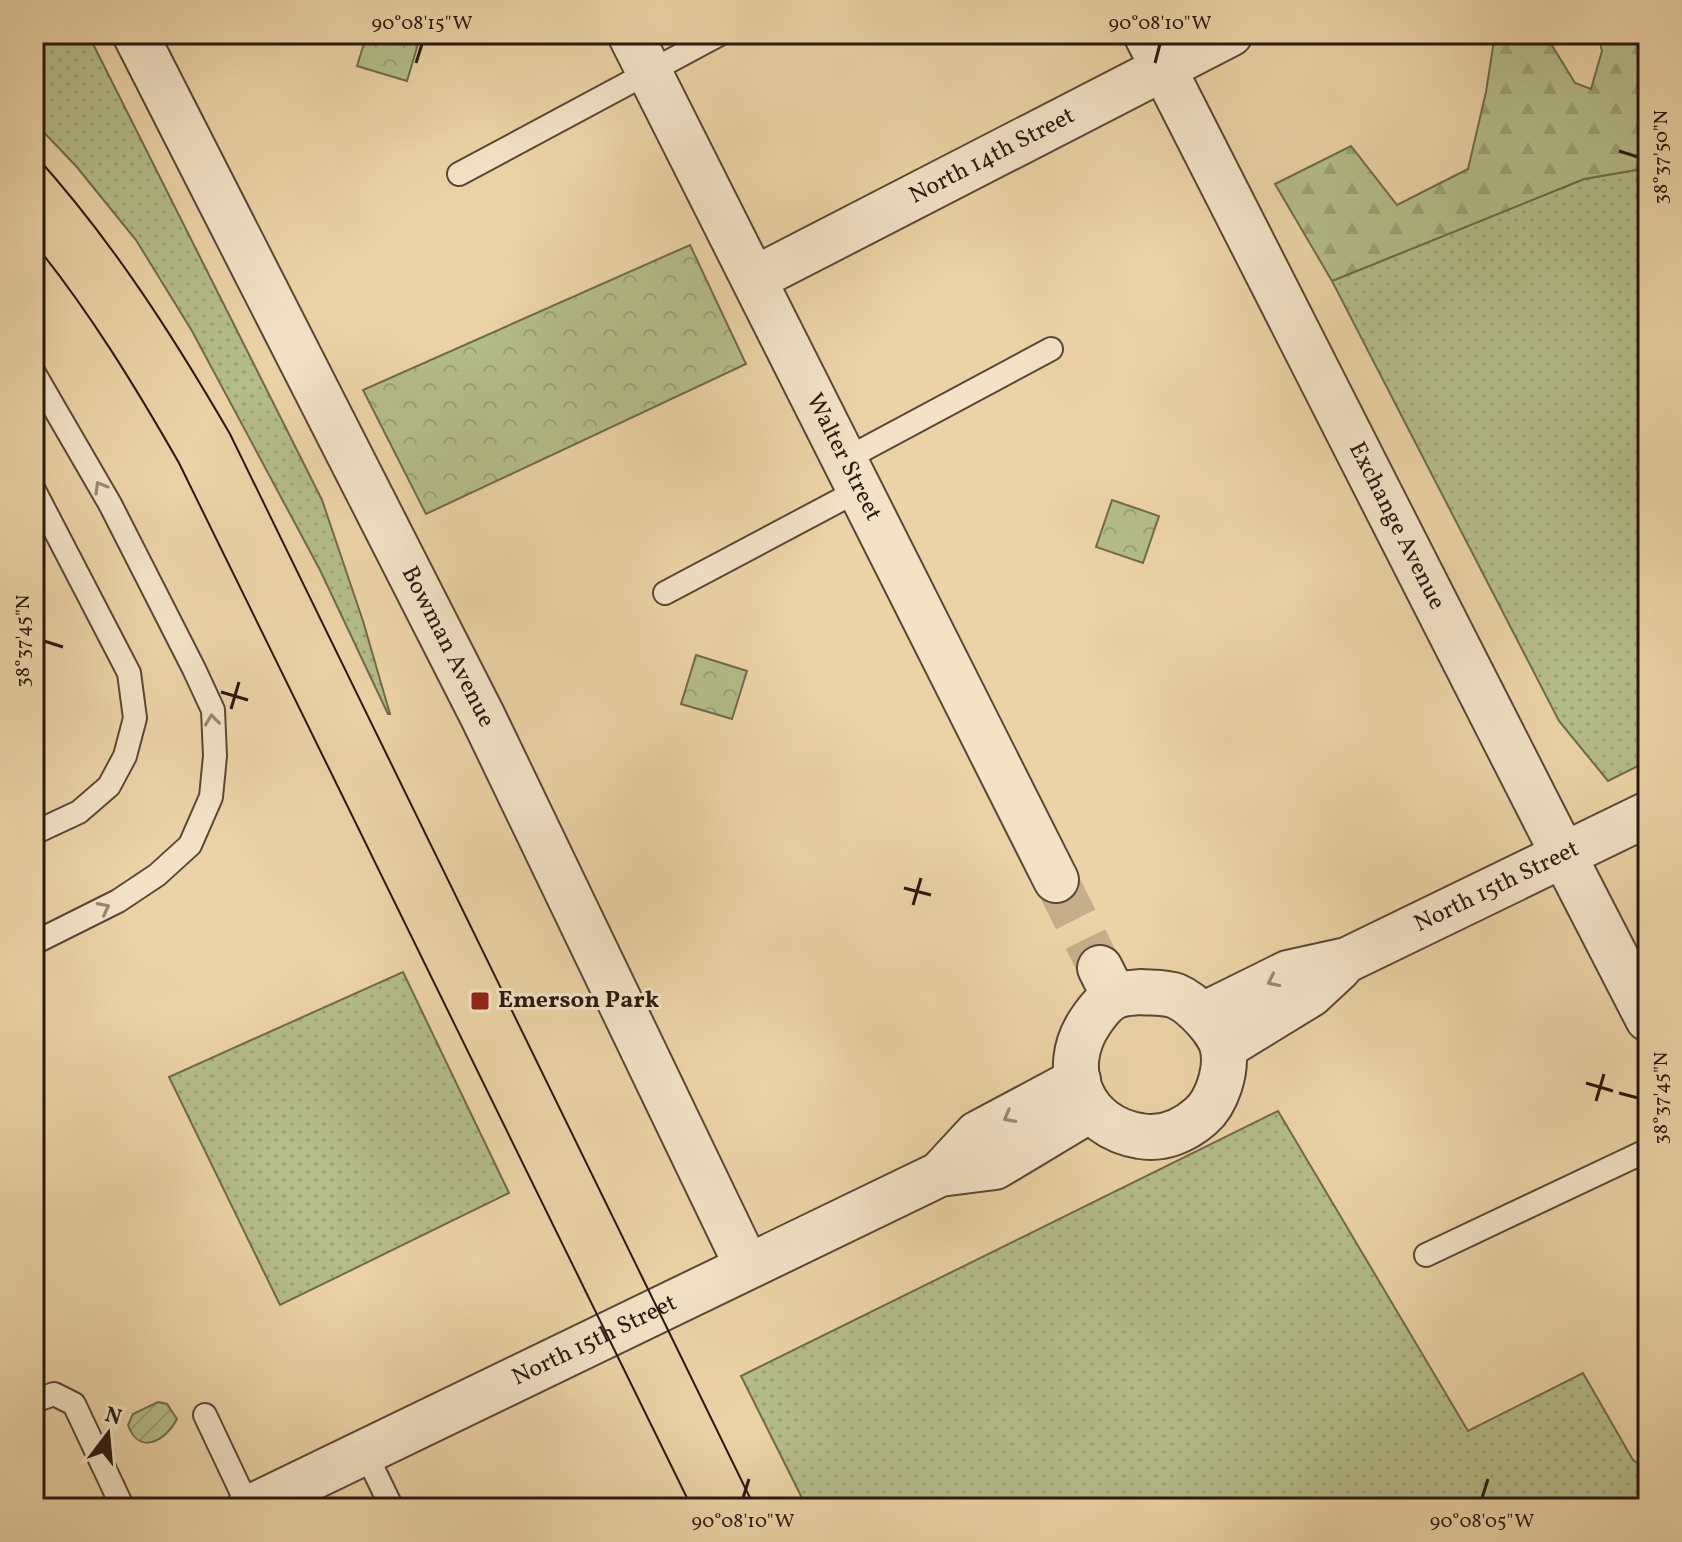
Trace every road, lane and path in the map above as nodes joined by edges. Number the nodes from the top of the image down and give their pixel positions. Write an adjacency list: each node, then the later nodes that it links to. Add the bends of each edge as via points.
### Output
1 (135, 34): 24 (street, Bowman Avenue, via 483,717)
2 (630, 34): 6 (street, Walter Street)
3 (720, 34): 6 (lane)
4 (1230, 34): 5 (street, North 14th Street)
5 (1155, 51): 8 (street, North 14th Street); 16 (street, Exchange Avenue)
6 (650, 72): 7 (lane); 8 (street, Walter Street)
7 (459, 174)
8 (754, 279): 11 (street, Walter Street)
9 (1051, 349): 11 (lane)
10 (34, 373): 18 (lane, one-way to 10, via 118,901 190,845 211,797 215,756 213,710 194,669 110,504)
11 (852, 475): 13 (lane); 17 (street, Walter Street)
12 (34, 490): 15 (lane, via 129,673 135,718 125,756 109,786 79,812)
13 (665, 593)
14 (1648, 814): 16 (street, North 15th Street)
15 (34, 833)
16 (1564, 856): 19 (street, Exchange Avenue); 20 (street, North 15th Street, via 1347,960 1311,994)
17 (1056, 880)
18 (34, 943)
19 (1648, 1019)
20 (1213, 1031): 21 (street, via 1222,1072 1207,1111 1188,1128 1154,1138 1121,1133 1109,1127); 21 (street, via 1176,996 1107,982 1075,1059)
21 (1084, 1095): 24 (street, North 15th Street, via 995,1167 940,1174)
22 (1648, 1150): 23 (lane)
23 (1426, 1255)
24 (747, 1266): 27 (street, North 15th Street)
25 (34, 1401): 28 (lane, via 54,1394 74,1404)
26 (205, 1415): 29 (lane)
27 (365, 1452): 29 (street, North 15th Street); 30 (lane)
28 (123, 1508)
29 (249, 1508)
30 (392, 1508)

